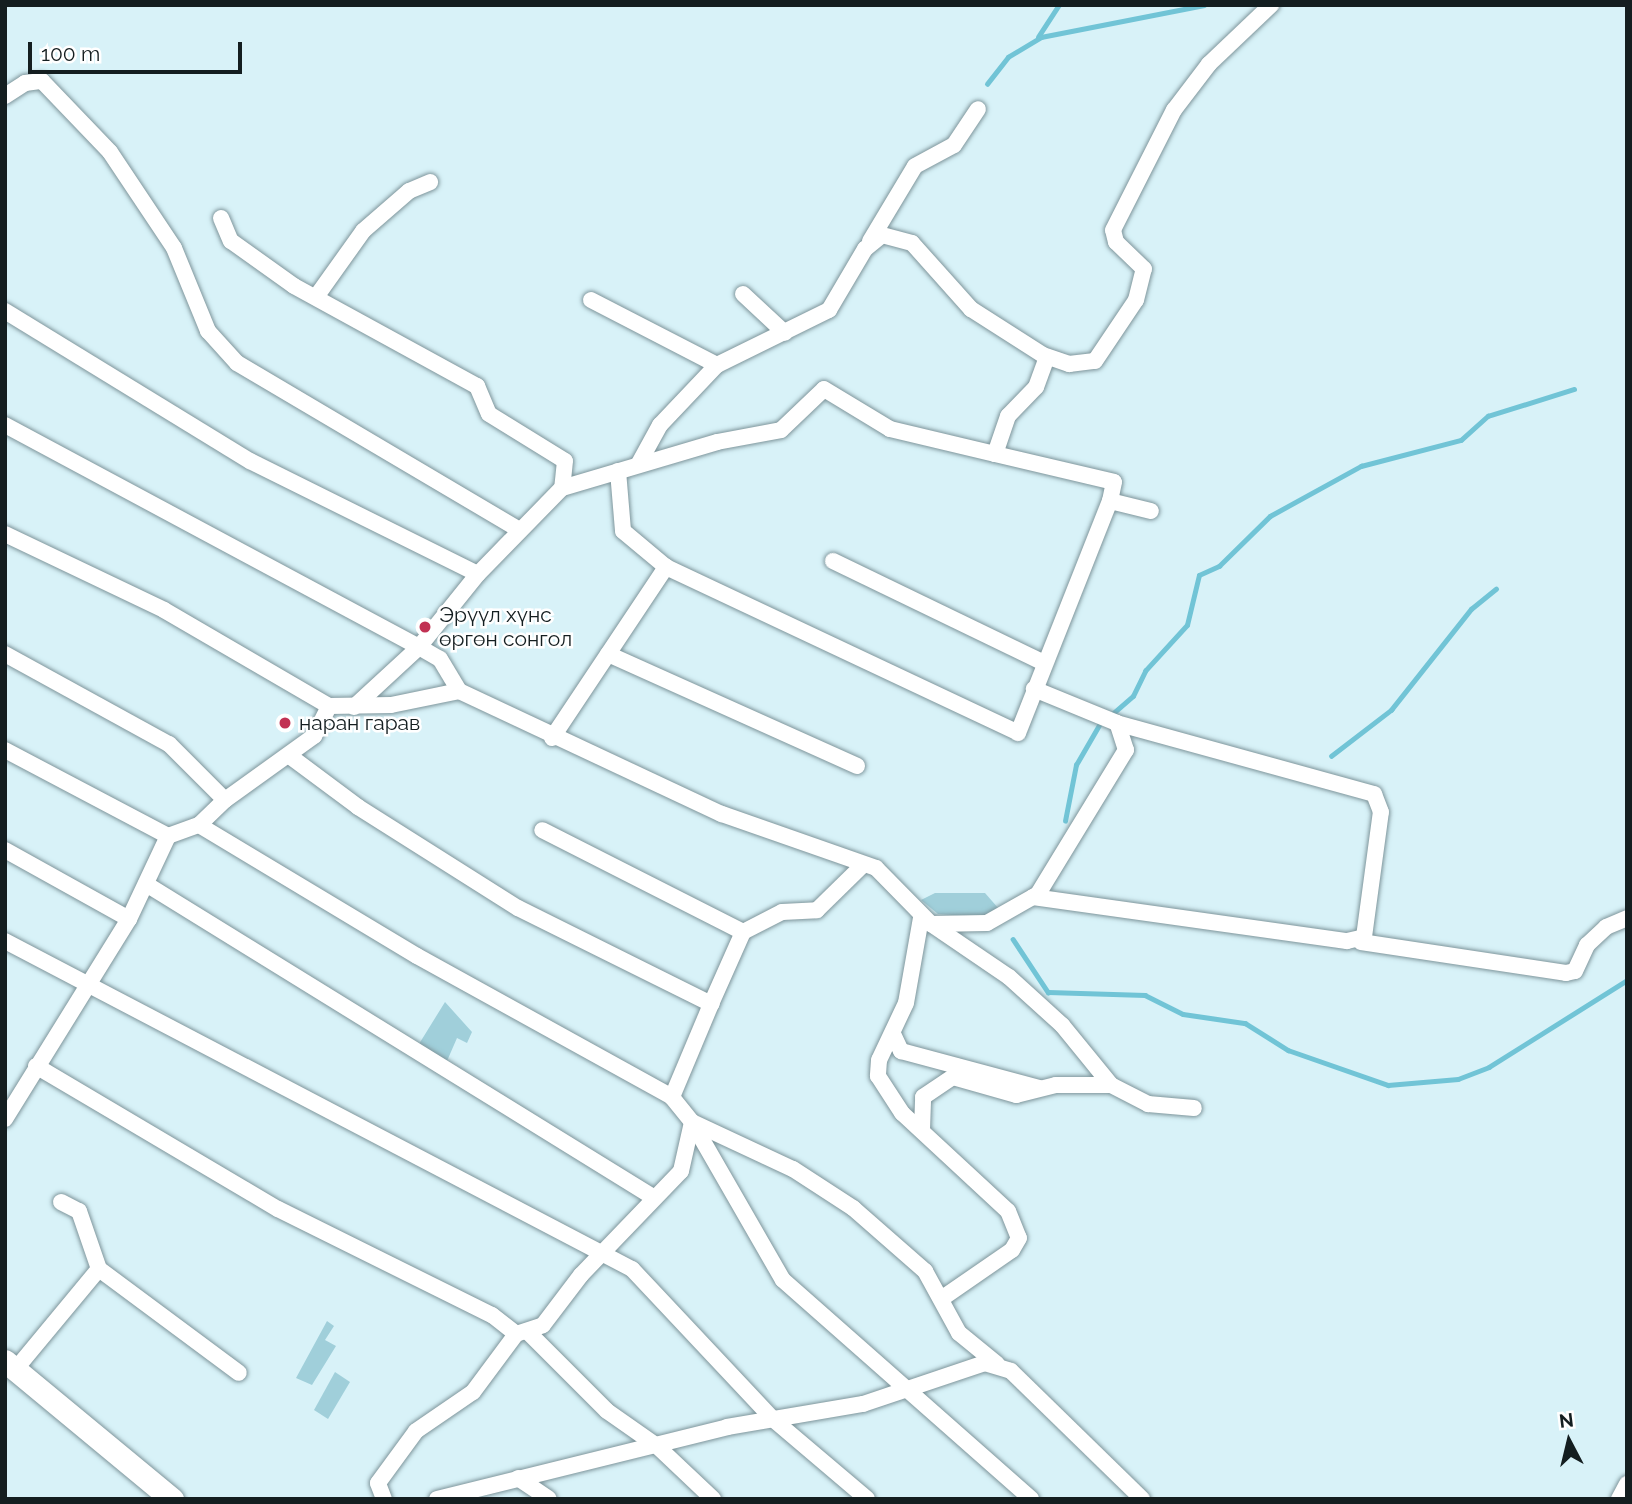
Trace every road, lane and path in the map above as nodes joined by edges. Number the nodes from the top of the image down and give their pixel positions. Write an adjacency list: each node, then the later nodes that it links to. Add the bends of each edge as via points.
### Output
1 (1271, 5): 12 (street, via 1209,64 1174,110 1113,230 1116,242 1144,269 1129,311 1095,361 1069,364)
2 (5, 96): 21 (street, via 25,83 42,81 110,152 174,248 208,331 237,363)
3 (978, 109): 6 (street, via 954,145 915,166 897,189)
4 (430, 183): 8 (street, via 409,191 363,231)
5 (221, 218): 8 (street, via 231,241)
6 (865, 249): 11 (street, via 829,310); 12 (street, via 882,235 912,243 971,309)
7 (743, 294): 11 (street)
8 (316, 297): 18 (street, via 477,386 489,414 565,461)
9 (591, 300): 13 (street)
10 (5, 311): 25 (street, via 250,461)
11 (785, 333): 13 (street)
12 (1046, 357): 15 (street, via 1036,387 1007,416)
13 (717, 365): 16 (street, via 660,425)
14 (5, 425): 26 (street)
15 (995, 454): 16 (street, via 890,429 824,389 781,430); 19 (street, via 1114,482)
16 (638, 465): 17 (street)
17 (618, 471): 18 (street); 24 (street, via 623,531)
18 (562, 488): 21 (street)
19 (1110, 501): 20 (street); 29 (street)
20 (1151, 511)
21 (519, 530): 25 (street)
22 (5, 534): 32 (street, via 164,610)
23 (833, 561): 29 (street)
24 (666, 567): 28 (street); 30 (street, via 1018,733)
25 (478, 574): 26 (street)
26 (419, 647): 31 (street, via 440,659); 33 (street)
27 (5, 654): 39 (street, via 169,744 222,789)
28 (608, 654): 35 (street); 38 (street)
29 (1044, 663): 30 (street)
30 (1034, 689): 34 (street)
31 (459, 691): 33 (street); 35 (street)
32 (328, 706): 33 (street); 37 (street, via 314,736)
33 (354, 707)
34 (1117, 723): 46 (street, via 1126,750 1056,871); 52 (street, via 1374,794 1381,811)
35 (552, 738): 44 (street, via 723,814)
36 (5, 750): 42 (street)
37 (291, 757): 39 (street); 54 (street, via 498,897)
38 (857, 766)
39 (225, 800): 40 (street)
40 (199, 825): 42 (street); 60 (street, via 417,956)
41 (542, 830): 50 (street)
42 (168, 836): 45 (street)
43 (5, 850): 48 (street)
44 (863, 865): 49 (street, via 893,879); 50 (street, via 817,911 782,912)
45 (146, 884): 48 (street); 65 (street)
46 (1033, 897): 49 (street, via 987,923); 52 (street)
47 (1627, 918): 52 (street, via 1606,927 1587,945 1575,971 1566,973)
48 (129, 919): 53 (street)
49 (926, 921): 55 (street, via 906,1003); 57 (street, via 1009,977 1062,1025)
50 (743, 932): 54 (street)
51 (5, 941): 53 (street)
52 (1361, 942)
53 (91, 981): 56 (street); 67 (street, via 448,1178)
54 (711, 1004): 60 (street)
55 (893, 1034): 58 (street, via 901,1051); 64 (street, via 878,1076)
56 (36, 1066): 59 (street); 70 (street, via 278,1209)
57 (1111, 1085): 58 (street); 61 (street, via 1147,1104)
58 (1039, 1088): 64 (street, via 996,1094 953,1077 941,1081 918,1109)
59 (12, 1092): 62 (street)
60 (672, 1097): 63 (street)
61 (1194, 1108)
62 (5, 1119)
63 (692, 1122): 65 (street, via 681,1171); 69 (street, via 793,1169 853,1208 925,1271); 74 (street, via 783,1280)
64 (922, 1129): 69 (street, via 1008,1211 1018,1232 1012,1250)
65 (653, 1198): 67 (street)
66 (61, 1202): 68 (street, via 79,1211)
67 (606, 1254): 70 (street, via 581,1275 563,1306); 75 (street, via 632,1269)
68 (99, 1269): 72 (street); 73 (street)
69 (941, 1299): 71 (street, via 959,1333)
70 (523, 1333): 76 (street, via 607,1411); 80 (street, via 473,1392 416,1431 378,1483)
71 (997, 1364): 74 (street, via 945,1373); 86 (street)
72 (10, 1366): 79 (main road)
73 (239, 1373)
74 (902, 1389): 75 (street, via 863,1404); 85 (street)
75 (774, 1420): 76 (street); 84 (street)
76 (657, 1446): 77 (street); 83 (street)
77 (519, 1478): 81 (street); 82 (street)
78 (1627, 1484): 87 (street)
79 (172, 1499)
80 (384, 1499)
81 (438, 1499)
82 (549, 1499)
83 (713, 1499)
84 (867, 1499)
85 (1031, 1499)
86 (1142, 1499)
87 (1619, 1499)

